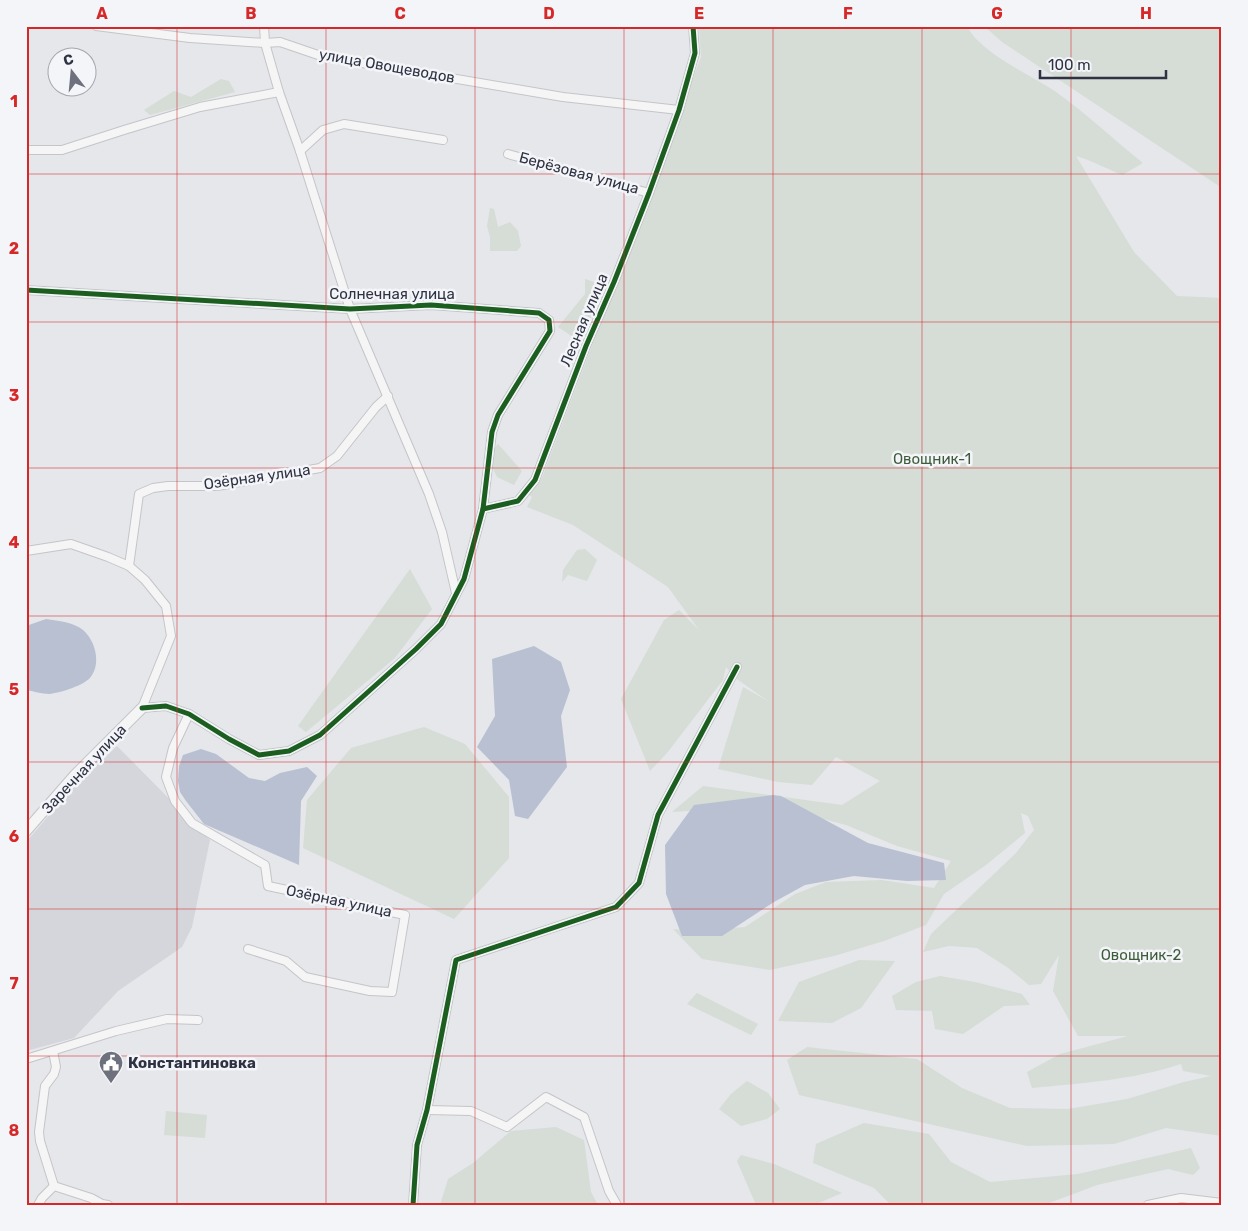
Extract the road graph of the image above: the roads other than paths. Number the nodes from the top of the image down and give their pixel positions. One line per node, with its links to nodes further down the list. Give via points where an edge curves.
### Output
1 (96, 26): 4 (street, улица Овощеводов, via 190,38)
2 (264, 26): 4 (street)
3 (693, 26): 6 (street, Лесная улица, via 695,53)
4 (265, 43): 5 (street); 6 (street, улица Овощеводов, via 280,42 321,56 563,97)
5 (279, 92): 8 (street, via 200,107 62,150); 9 (street)
6 (679, 110): 11 (street, Лесная улица)
7 (443, 140): 9 (street, via 344,124 323,130)
8 (26, 150)
9 (300, 151): 13 (street)
10 (508, 154): 11 (street, Берёзовая улица)
11 (649, 193): 15 (street, Лесная улица, via 535,480 518,501)
12 (26, 290): 13 (street, Солнечная улица)
13 (350, 309): 14 (street); 15 (street, Солнечная улица, via 440,305 539,313 549,320 550,331 498,414 492,432)
14 (388, 396): 17 (street, Озёрная улица, via 337,456 320,468 217,486 153,488 139,494); 18 (street, via 429,494 442,532)
15 (483, 510): 18 (street, via 464,579)
16 (26, 551): 17 (street, via 71,544)
17 (129, 566): 20 (street, via 166,606 170,636)
18 (456, 593): 21 (street, via 441,624 416,649 320,735 289,750 259,755)
19 (737, 667): 27 (street, via 658,815 639,883 616,907 456,960)
20 (142, 708): 21 (street, via 166,706); 22 (street, Заречная улица, via 75,775)
21 (188, 714): 23 (street, Озёрная улица, via 173,748 166,777 175,801 192,823 265,865 268,886 405,915 392,992 370,991 306,976 286,961)
22 (26, 831)
23 (248, 949)
24 (198, 1020): 25 (street, via 167,1019)
25 (53, 1051): 26 (street); 28 (street, via 56,1067 45,1086 39,1132)
26 (26, 1059)
27 (427, 1110): 33 (street, via 417,1145); 34 (street, via 471,1111 507,1128 546,1097 584,1117 609,1191)
28 (54, 1186): 30 (street); 31 (street, via 92,1198)
29 (1222, 1203): 35 (street, via 1181,1198)
30 (38, 1205)
31 (102, 1205): 32 (street)
32 (108, 1205)
33 (413, 1205)
34 (617, 1205)
35 (1148, 1205)

